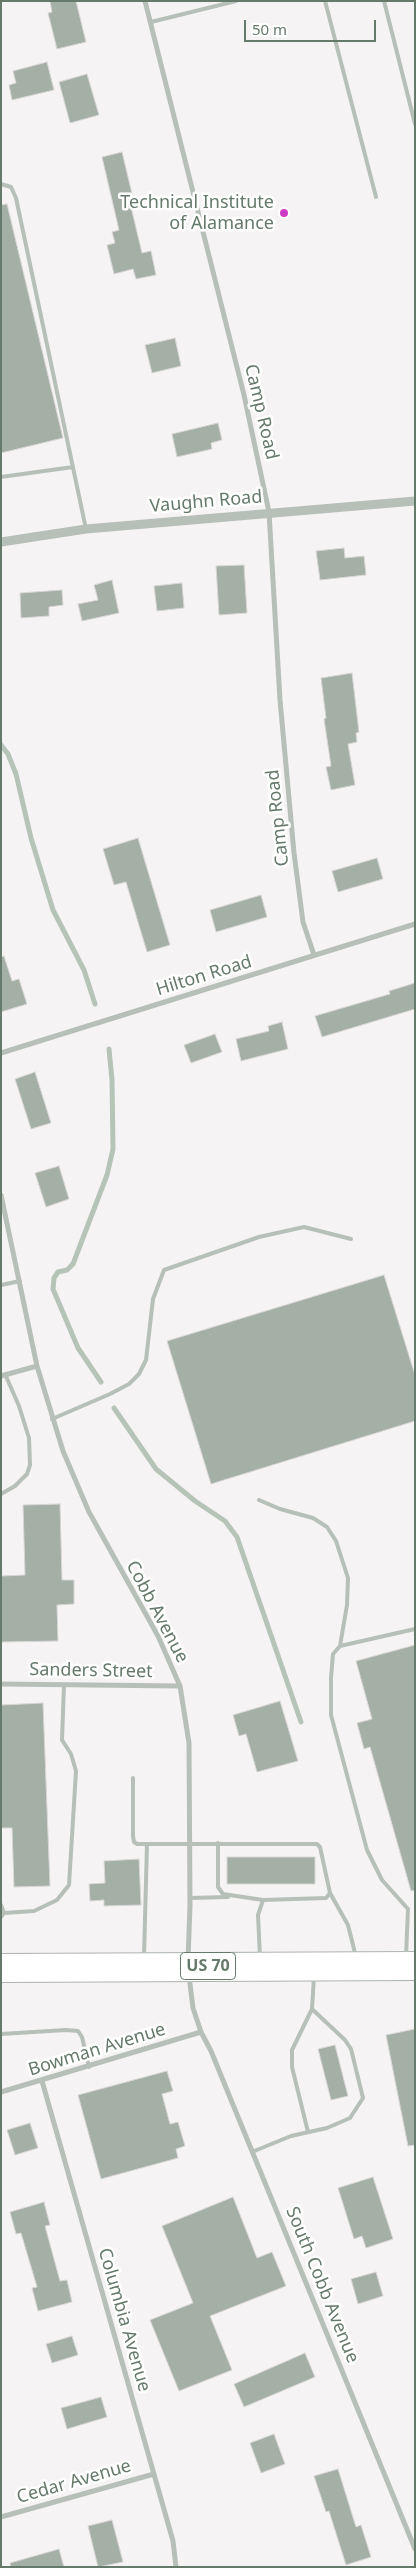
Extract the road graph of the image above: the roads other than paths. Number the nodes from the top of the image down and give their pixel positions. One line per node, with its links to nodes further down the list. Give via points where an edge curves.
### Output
1 (146, 1): 5 (street, Camp Road)
2 (236, 1): 5 (lane)
3 (325, 1): 8 (lane)
4 (384, 1): 6 (lane)
5 (150, 22): 12 (street, Camp Road, via 244,395)
6 (415, 124)
7 (1, 184): 9 (lane, via 11,187 16,198)
8 (376, 197)
9 (73, 467): 10 (lane); 13 (lane)
10 (1, 477)
11 (415, 501): 12 (street, Vaughn Road)
12 (269, 512): 13 (street, Vaughn Road); 16 (street, Camp Road, via 280,700 294,853 303,922)
13 (86, 529): 14 (street, Vaughn Road)
14 (1, 542)
15 (415, 924): 16 (street, Hilton Road)
16 (314, 955): 17 (street, Hilton Road)
17 (1, 1053)
18 (1, 1195): 20 (street, Cobb Avenue)
19 (351, 1238): 24 (lane, via 304,1227 259,1237 164,1270 153,1300 146,1360 139,1374 129,1384 110,1394)
20 (20, 1281): 21 (lane); 22 (street, Cobb Avenue)
21 (1, 1285)
22 (37, 1366): 23 (street); 24 (street, Cobb Avenue)
23 (3, 1375): 25 (lane, via 19,1406 29,1438 30,1465 27,1474 15,1486)
24 (52, 1419): 31 (street, Cobb Avenue, via 89,1512 158,1636)
25 (1, 1494)
26 (259, 1500): 28 (lane, via 314,1518 327,1527 336,1541 348,1578)
27 (415, 1629): 28 (lane)
28 (340, 1646): 41 (lane, via 333,1654 331,1715 341,1761 367,1850 382,1880)
29 (1, 1684): 30 (street, Sanders Street)
30 (64, 1685): 31 (street, Sanders Street); 43 (lane, via 62,1740 76,1771 69,1885 57,1900 34,1911)
31 (180, 1686): 35 (street, Cobb Avenue, via 189,1743)
32 (134, 1778): 34 (lane, via 134,1842)
33 (218, 1843): 35 (lane); 36 (lane, via 317,1844); 37 (lane, via 218,1887 223,1894)
34 (147, 1844): 35 (lane); 49 (lane)
35 (190, 1844): 38 (street, Cobb Avenue)
36 (330, 1893): 39 (lane, via 326,1898); 47 (lane, via 348,1926)
37 (232, 1897): 38 (lane); 39 (lane)
38 (190, 1898): 44 (street, Cobb Avenue)
39 (263, 1900): 45 (lane, via 258,1915)
40 (1, 1905): 43 (lane)
41 (408, 1909): 42 (lane); 48 (lane)
42 (415, 1909)
43 (2, 1915)
44 (188, 1966): 45 (main road, US 70); 49 (main road, US 70); 52 (street, Cobb Avenue, via 193,2008)
45 (260, 1966): 46 (main road, US 70)
46 (315, 1966): 47 (main road, US 70); 51 (lane)
47 (359, 1966): 48 (main road, US 70)
48 (410, 1966)
49 (144, 1967): 50 (main road, US 70)
50 (1, 1968)
51 (312, 2009): 57 (lane, via 292,2050 292,2067); 57 (lane, via 346,2040 362,2098 350,2118)
52 (201, 2032): 54 (street, Bowman Avenue); 58 (street, South Cobb Avenue, via 212,2051)
53 (1, 2035): 54 (lane, via 78,2031)
54 (89, 2067): 55 (street, Bowman Avenue)
55 (42, 2081): 56 (street, Bowman Avenue); 59 (street, Columbia Avenue)
56 (1, 2092)
57 (308, 2132): 58 (lane)
58 (252, 2152): 61 (street, South Cobb Avenue)
59 (154, 2474): 60 (street, Cedar Avenue); 62 (street, Columbia Avenue, via 173,2541)
60 (1, 2517)
61 (415, 2549)
62 (176, 2567)

